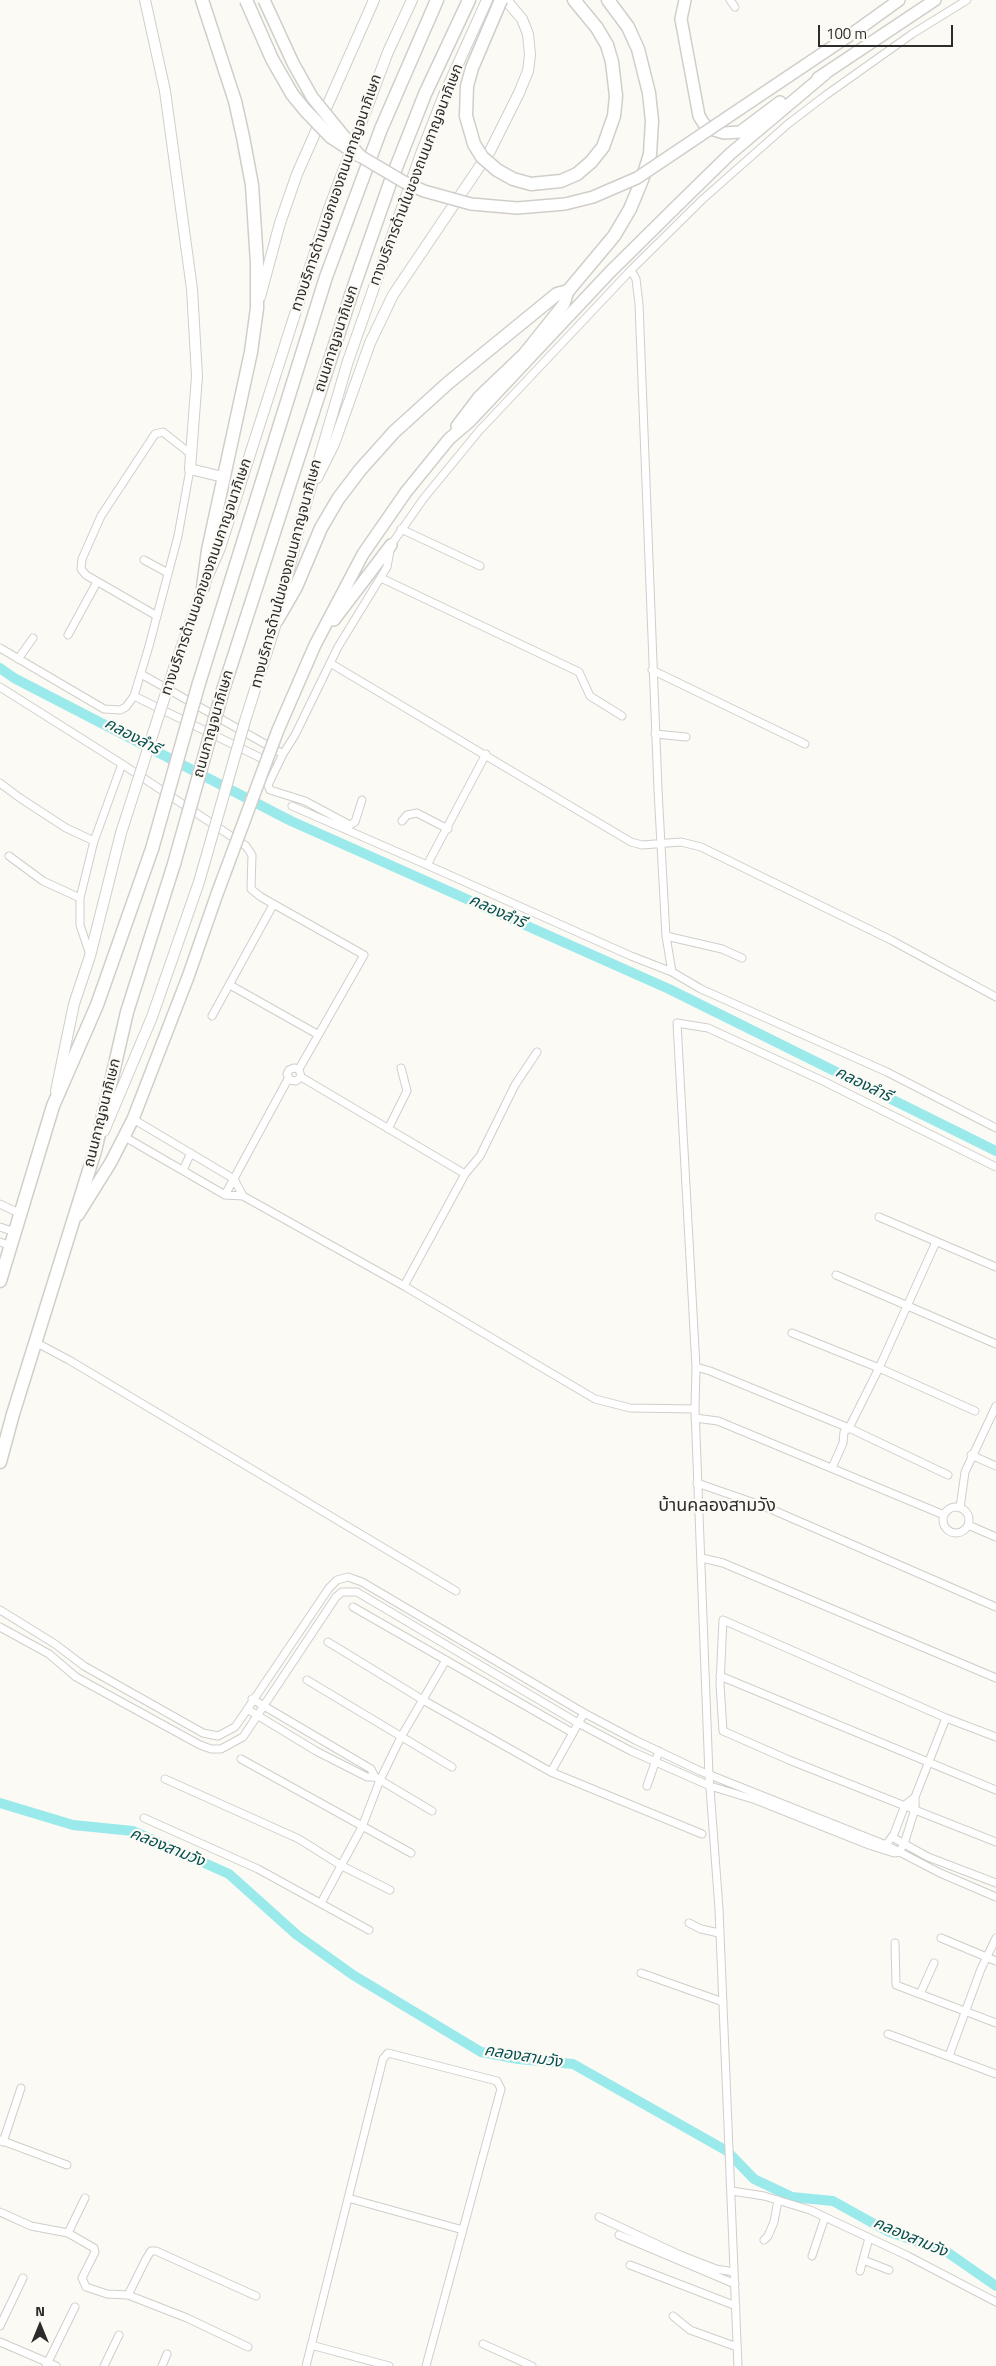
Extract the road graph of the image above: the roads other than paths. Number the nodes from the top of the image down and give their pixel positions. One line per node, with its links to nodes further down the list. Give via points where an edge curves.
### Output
1 (145, 0): 26 (main road, via 165,91 192,289 197,376)
2 (202, 0): 24 (highway, via 244,136 256,231)
3 (246, 0): 21 (highway, bridge, via 272,59 292,94 331,137)
4 (264, 0): 21 (main road, bridge, via 312,97)
5 (374, 0): 24 (main road, via 297,174)
6 (412, 0): 37 (main road, ทางบริการด้านนอกของถนนกาญจนาภิเษก, bridge, via 357,129 220,548)
7 (437, 0): 81 (highway, ถนนกาญจนาภิเษก, bridge, via 381,129 326,277 199,683 152,849 97,1005)
8 (469, 0): 86 (highway, ถนนกาญจนาภิเษก, bridge, via 425,94 354,286 223,690 174,864 127,1012)
9 (487, 0): 29 (main road, ทางบริการด้านในของถนนกาญจนาภิเษก, via 444,95 398,216 348,361)
10 (501, 0): 12 (highway, bridge, via 472,68 467,86 466,116 474,144 482,157 513,179 531,184 561,181 577,174 603,147 614,116 616,96 607,45)
11 (506, 0): 29 (main road, via 522,19 528,34 529,63 520,93 490,151 393,295 370,343 334,444)
12 (574, 0)
13 (608, 0): 23 (highway, via 628,27 644,68 652,121 650,154 630,210 614,236)
14 (685, 0): 20 (main road, via 681,19 699,116 711,129 731,133 747,129 788,96)
15 (730, 0): 19 (street)
16 (899, 0): 21 (main road, bridge, via 656,166 593,197 565,204 524,208 471,204 424,191)
17 (935, 0): 20 (main road)
18 (967, 0): 22 (street, via 884,54 788,124 703,199)
19 (735, 7)
20 (825, 74): 25 (main road, via 730,154 610,272 470,421)
21 (360, 156)
22 (631, 270): 30 (street, via 479,431); 46 (street, via 636,279 639,304)
23 (568, 292): 25 (main road, via 564,304 524,354 479,397); 39 (highway, via 557,294 448,384 394,432 360,470 321,528 296,587)
24 (257, 308): 28 (highway, via 246,378)
25 (449, 439): 42 (main road, via 406,492 363,554)
26 (192, 454): 27 (main road); 36 (street, via 163,432 152,437 101,516 87,544 81,569)
27 (190, 469): 28 (main road); 34 (street)
28 (223, 477): 37 (highway)
29 (310, 490): 39 (main road, ทางบริการด้านในของถนนกาญจนาภิเษก)
30 (401, 529): 31 (street); 33 (street)
31 (390, 546): 35 (street, via 387,568); 42 (main road)
32 (144, 560): 34 (street)
33 (480, 566)
34 (168, 573): 38 (street)
35 (381, 578): 45 (street); 50 (street, via 579,672 590,696)
36 (97, 582): 38 (street); 40 (street)
37 (203, 587): 70 (main road, ทางบริการด้านนอกของถนนกาญจนาภิเษก, bridge, via 121,832)
38 (157, 616): 47 (street)
39 (277, 620): 86 (main road, ทางบริการด้านในของถนนกาญจนาภิเษก, bridge, via 199,882 152,1017)
40 (68, 634)
41 (33, 638): 44 (street)
42 (314, 645): 82 (main road, bridge, via 278,730)
43 (0, 648): 44 (street)
44 (18, 659): 49 (street, via 104,709 120,710)
45 (330, 663): 54 (street, via 295,735); 55 (street)
46 (652, 670): 51 (street); 53 (street)
47 (141, 674): 49 (street); 54 (street)
48 (0, 687): 56 (street)
49 (134, 696): 57 (street)
50 (622, 716)
51 (659, 734): 52 (street); 64 (street)
52 (686, 737)
53 (805, 744)
54 (282, 754): 57 (street)
55 (486, 754): 62 (street); 64 (street, via 631,842 642,845)
56 (118, 763): 63 (street); 68 (street, via 246,846 252,855 251,889)
57 (276, 766): 59 (street, via 268,788 305,801 350,825 355,822)
58 (0, 783): 63 (street, via 66,828)
59 (362, 800)
60 (292, 806): 66 (street)
61 (402, 821): 62 (street, via 407,815 417,813)
62 (448, 829): 66 (street)
63 (94, 841): 67 (street)
64 (664, 843): 69 (street); 74 (street, via 681,842 701,847 891,940)
65 (9, 856): 67 (street, via 43,881)
66 (427, 865): 72 (street)
67 (80, 898): 70 (street, via 80,925)
68 (273, 904): 73 (street); 76 (street, via 364,955)
69 (666, 936): 71 (street, via 722,949); 72 (street)
70 (90, 956): 81 (main road, ทางบริการด้านนอกของถนนกาญจนาภิเษก, via 74,1004)
71 (742, 958)
72 (672, 972): 84 (street, via 701,989 887,1072)
73 (230, 985): 75 (street); 76 (street)
74 (996, 997)
75 (212, 1016)
76 (317, 1034): 79 (street)
77 (537, 1052): 90 (street, via 515,1085 480,1156)
78 (400, 1068): 83 (street, via 407,1086 406,1096)
79 (300, 1073): 80 (street, via 296,1081); 80 (street, via 294,1068 289,1070); 83 (street)
80 (288, 1079): 91 (street)
81 (53, 1106): 95 (highway, ถนนกาญจนาภิเษก)
82 (133, 1119): 85 (main road); 87 (street)
83 (388, 1128): 90 (street)
84 (996, 1128)
85 (125, 1137): 89 (street); 97 (main road)
86 (95, 1151): 97 (highway, ถนนกาญจนาภิเษก)
87 (191, 1153): 89 (street); 91 (street)
88 (996, 1166): 110 (street, via 708,1028 677,1023)
89 (183, 1170): 92 (street)
90 (465, 1174): 105 (street)
91 (234, 1179): 92 (street); 93 (street)
92 (225, 1195): 93 (street)
93 (243, 1196): 105 (street)
94 (0, 1204): 95 (street)
95 (21, 1214): 99 (highway, ถนนกาญจนาภิเษก)
96 (880, 1217): 100 (street)
97 (74, 1221): 108 (highway, ถนนกาญจนาภิเษก)
98 (0, 1227): 99 (street)
99 (15, 1232): 101 (highway, ถนนกาญจนาภิเษก)
100 (936, 1242): 102 (street); 106 (street)
101 (5, 1244): 104 (highway, ถนนกาญจนาภิเษก)
102 (996, 1267)
103 (836, 1275): 106 (street)
104 (0, 1281)
105 (404, 1286): 113 (street, via 595,1399 630,1408)
106 (906, 1306): 109 (street); 111 (street)
107 (792, 1333): 111 (street)
108 (35, 1342): 118 (highway, ถนนกาญจนาภิเษก); 128 (street)
109 (996, 1344)
110 (696, 1368): 113 (street); 116 (street)
111 (879, 1368): 114 (street); 116 (street)
112 (996, 1406): 117 (street)
113 (695, 1409): 115 (street)
114 (975, 1411)
115 (695, 1418): 120 (street, via 718,1421); 122 (street)
116 (849, 1428): 120 (street, via 844,1432 843,1443); 121 (street)
117 (971, 1455): 119 (street); 123 (street)
118 (0, 1462)
119 (996, 1466)
120 (832, 1468): 124 (street)
121 (948, 1475)
122 (697, 1483): 127 (street); 130 (street, via 766,1507)
123 (960, 1508): 124 (street, via 950,1509); 125 (street, via 968,1514)
124 (944, 1515): 125 (street, via 945,1526 954,1533 965,1530)
125 (968, 1525): 126 (street)
126 (996, 1537)
127 (702, 1558): 141 (street, via 723,1563); 161 (street)
128 (456, 1591)
129 (353, 1606): 138 (street)
130 (996, 1607)
131 (0, 1610): 132 (street)
132 (25, 1626): 134 (street); 139 (street)
133 (0, 1627): 134 (street)
134 (19, 1637): 143 (street, via 50,1654)
135 (457, 1638): 137 (street); 144 (street, via 362,1582 348,1577 337,1580); 148 (street)
136 (328, 1642): 145 (street)
137 (451, 1648): 146 (street, via 356,1592 342,1592); 151 (street)
138 (446, 1660): 145 (street); 152 (street)
139 (97, 1674): 143 (street); 147 (street, via 211,1736 234,1727)
140 (720, 1676): 150 (street, via 723,1620); 158 (street); 168 (street, via 723,1731)
141 (996, 1678)
142 (307, 1680): 153 (street)
143 (91, 1686): 149 (street, via 211,1749 221,1749 243,1737)
144 (252, 1699): 146 (street); 147 (street)
145 (423, 1700): 153 (street); 160 (street)
146 (264, 1706): 149 (street); 163 (street, via 372,1770)
147 (247, 1710): 149 (street)
148 (584, 1713): 151 (street); 155 (street)
149 (257, 1716): 163 (street, via 316,1751)
150 (946, 1718): 154 (street); 158 (street)
151 (578, 1723): 152 (street); 157 (street)
152 (573, 1733): 160 (street)
153 (401, 1737): 159 (street); 163 (street)
154 (996, 1737)
155 (659, 1752): 157 (street); 161 (street)
156 (241, 1758): 172 (street)
157 (655, 1762): 164 (street); 165 (street)
158 (928, 1762): 166 (street); 167 (street)
159 (452, 1767)
160 (551, 1772): 173 (street)
161 (709, 1775): 165 (street); 177 (street)
162 (165, 1779): 181 (street, via 298,1839)
163 (378, 1779): 170 (street); 172 (street)
164 (647, 1786)
165 (710, 1786): 178 (street, via 756,1800 887,1852); 189 (street)
166 (996, 1790)
167 (915, 1797): 168 (street); 169 (street)
168 (905, 1806): 169 (street); 174 (street)
169 (915, 1809): 175 (street); 176 (street)
170 (432, 1811)
171 (144, 1818): 186 (street, via 258,1869)
172 (362, 1827): 179 (street); 181 (street)
173 (702, 1834)
174 (892, 1837): 176 (street); 177 (street)
175 (996, 1842)
176 (904, 1844): 178 (street); 180 (street)
177 (886, 1845): 178 (street)
178 (899, 1852): 182 (street)
179 (411, 1853)
180 (928, 1857): 182 (street); 183 (street)
181 (342, 1866): 184 (street); 186 (street)
182 (926, 1866): 185 (street)
183 (996, 1883)
184 (390, 1890)
185 (996, 1897)
186 (321, 1903): 188 (street)
187 (689, 1923): 189 (street)
188 (369, 1930)
189 (719, 1933): 198 (street)
190 (941, 1938): 193 (street)
191 (996, 1938): 193 (street)
192 (895, 1943): 197 (street, via 896,1985)
193 (987, 1957): 194 (street); 199 (street)
194 (996, 1961)
195 (934, 1963): 197 (street)
196 (641, 1973): 198 (street)
197 (920, 1994): 199 (street)
198 (723, 2002): 207 (street)
199 (966, 2011): 200 (street); 202 (street)
200 (996, 2023)
201 (888, 2034): 202 (street)
202 (949, 2056): 203 (street)
203 (996, 2074)
204 (21, 2088): 205 (street)
205 (2, 2141): 206 (street)
206 (67, 2165)
207 (732, 2191): 210 (street); 224 (street)
208 (85, 2198): 215 (street)
209 (348, 2198): 214 (street); 214 (street, via 383,2058 388,2053 497,2081 502,2089); 237 (street)
210 (778, 2200): 213 (street); 218 (street, via 774,2222)
211 (0, 2212): 215 (street, via 31,2226)
212 (600, 2217): 224 (street, via 680,2255)
213 (825, 2217): 217 (street); 219 (street)
214 (463, 2230): 247 (street)
215 (68, 2233): 227 (street, via 94,2249 82,2278 84,2285 107,2294)
216 (619, 2235): 226 (street)
217 (869, 2238): 220 (street); 229 (street)
218 (764, 2240)
219 (812, 2256)
220 (863, 2260): 222 (street); 223 (street)
221 (630, 2265): 230 (street)
222 (889, 2270)
223 (860, 2271)
224 (734, 2272): 226 (street)
225 (23, 2278): 233 (street)
226 (735, 2284): 230 (street)
227 (128, 2295): 228 (street, via 151,2251 156,2251); 238 (street)
228 (256, 2296)
229 (996, 2302)
230 (736, 2306): 239 (street)
231 (74, 2307): 241 (street)
232 (673, 2316): 239 (street, via 690,2330)
233 (0, 2326)
234 (120, 2335): 243 (street)
235 (0, 2342): 241 (street)
236 (483, 2344): 248 (street)
237 (311, 2345): 245 (street); 246 (street)
238 (248, 2347)
239 (738, 2347): 249 (street)
240 (167, 2354): 244 (street)
241 (47, 2364): 242 (street)
242 (56, 2366)
243 (104, 2366)
244 (162, 2366)
245 (306, 2366)
246 (389, 2366)
247 (426, 2366)
248 (532, 2366)
249 (738, 2366)

